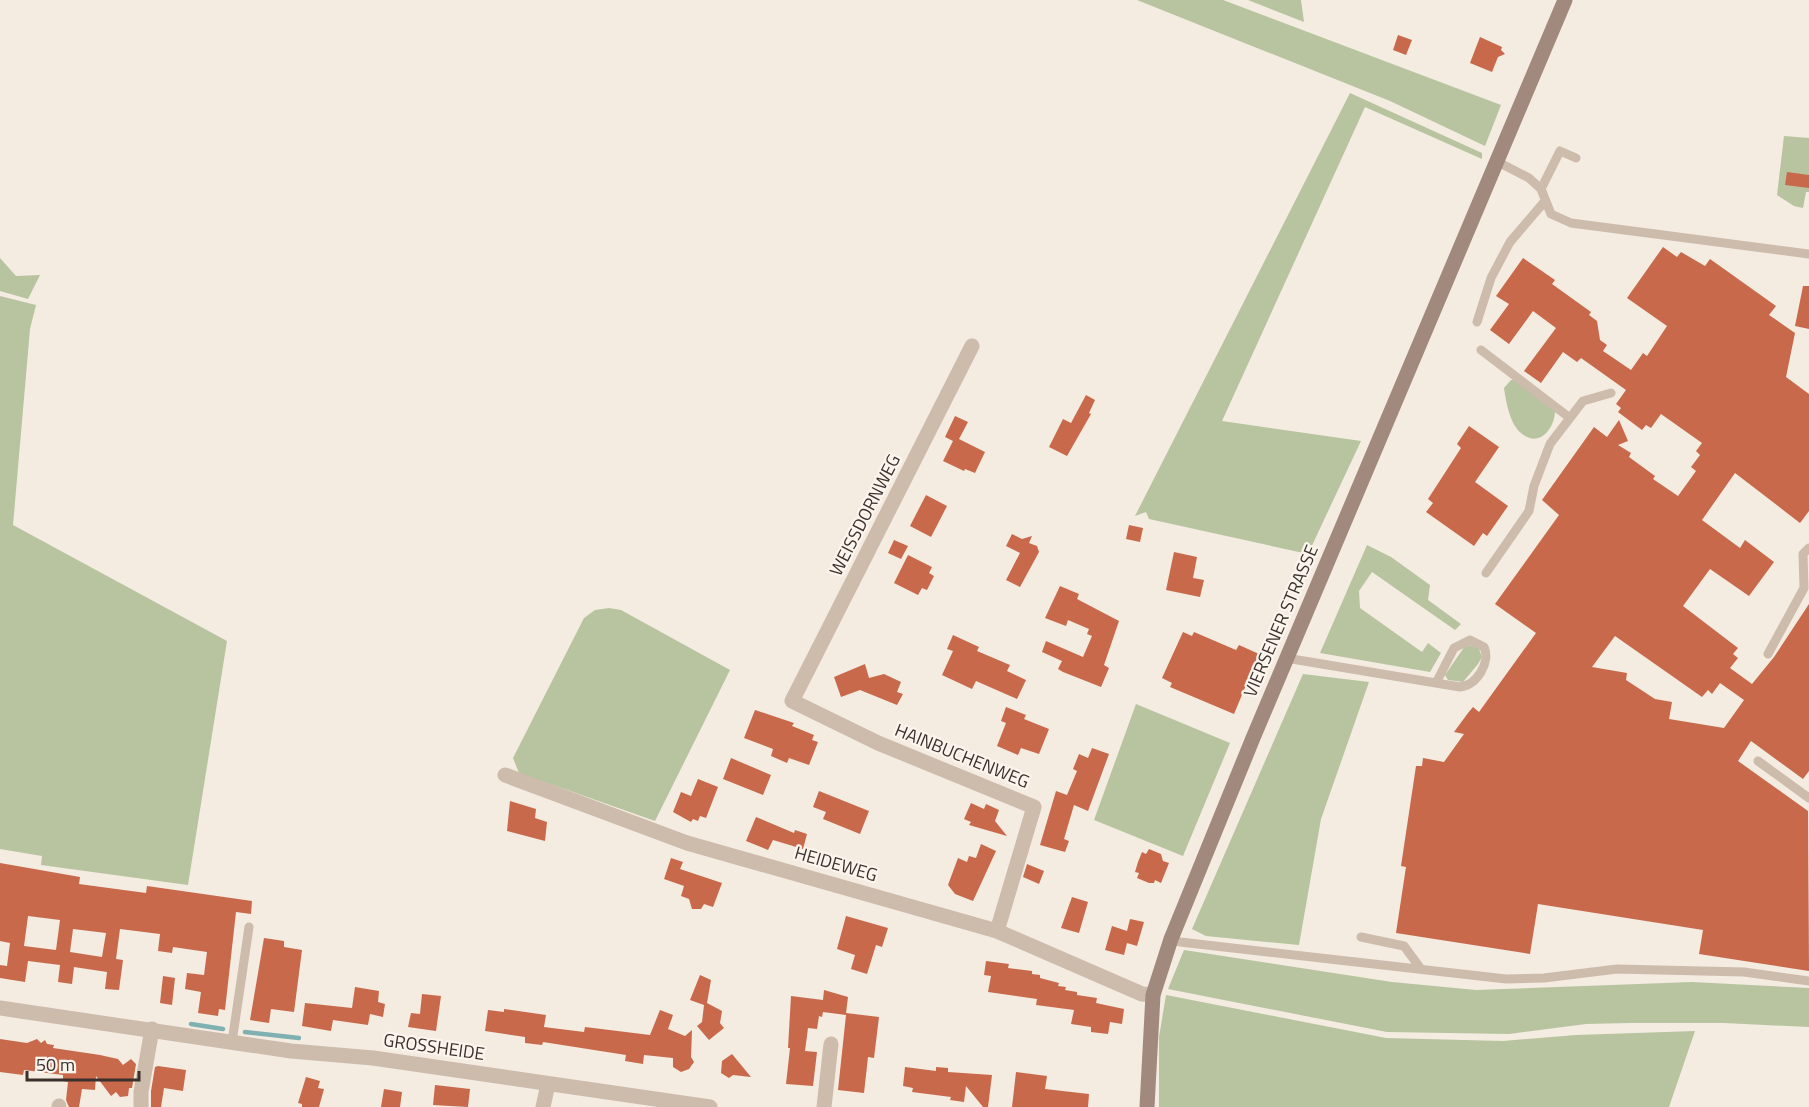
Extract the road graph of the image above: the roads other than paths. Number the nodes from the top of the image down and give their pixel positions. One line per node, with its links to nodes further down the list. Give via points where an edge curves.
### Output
1 (1565, 0): 3 (main road, VIERSENER STRASSE)
2 (1576, 158): 4 (lane, via 1560,151)
3 (1498, 162): 4 (lane); 15 (main road, VIERSENER STRASSE)
4 (1541, 189): 5 (lane)
5 (1545, 201): 6 (lane, via 1551,214 1571,223); 7 (lane, via 1510,242 1491,278)
6 (1809, 254)
7 (1477, 322)
8 (972, 346): 17 (street, WEISSDORNWEG)
9 (1481, 350): 11 (lane)
10 (1611, 393): 11 (lane, via 1583,401)
11 (1570, 418): 13 (lane, via 1550,444 1529,511)
12 (1809, 548): 14 (lane, via 1803,554 1804,588)
13 (1486, 573)
14 (1768, 654)
15 (1286, 658): 16 (lane); 24 (main road, VIERSENER STRASSE)
16 (1436, 683): 16 (lane, via 1460,687 1471,683 1487,659 1484,647 1470,640 1454,648)
17 (792, 701): 22 (street, HAINBUCHENWEG, via 878,743 1034,807)
18 (1758, 761): 20 (lane)
19 (506, 775): 22 (street, HEIDEWEG, via 687,843)
20 (1809, 798)
21 (249, 927): 30 (lane)
22 (997, 931): 27 (street, HEIDEWEG, via 1142,994)
23 (1361, 937): 25 (lane, via 1404,946)
24 (1171, 939): 25 (lane); 27 (main road, VIERSENER STRASSE)
25 (1421, 969): 26 (lane, via 1506,979 1617,969 1744,972)
26 (1809, 981)
27 (1153, 995): 37 (main road, VIERSENER STRASSE)
28 (0, 1008): 29 (street, GROSSHEIDE)
29 (152, 1029): 30 (street, GROSSHEIDE); 33 (street)
30 (232, 1042): 32 (street, GROSSHEIDE)
31 (831, 1044): 36 (street)
32 (548, 1084): 34 (street); 35 (street, GROSSHEIDE)
33 (141, 1107)
34 (543, 1107)
35 (710, 1107)
36 (824, 1107)
37 (1147, 1107)

